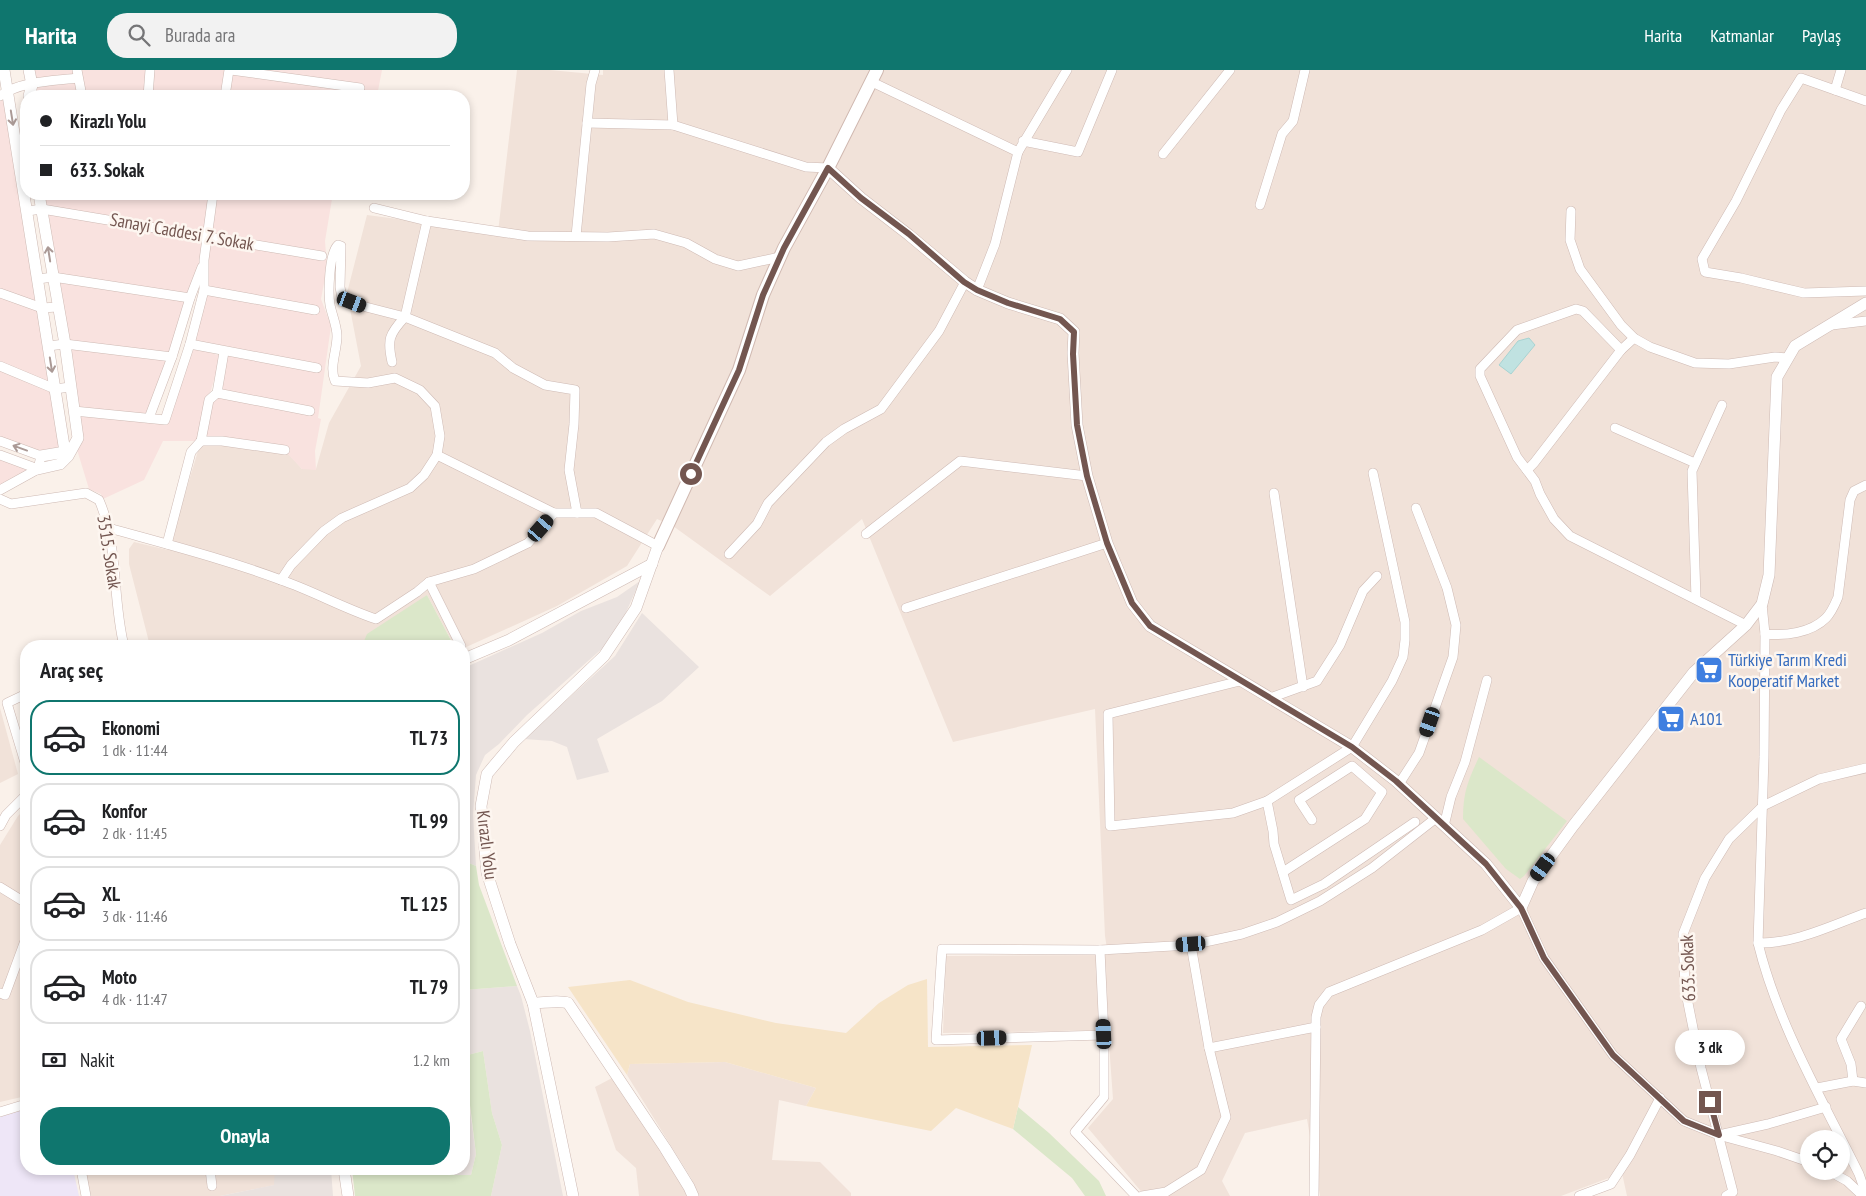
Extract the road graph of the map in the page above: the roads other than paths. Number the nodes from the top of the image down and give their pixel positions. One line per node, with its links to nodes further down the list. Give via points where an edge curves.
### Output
1 (2, 70): 21 (street)
2 (29, 70): 15 (street)
3 (150, 70): 17 (street)
4 (230, 70): 14 (street); 18 (street)
5 (595, 70): 23 (street)
6 (669, 70): 24 (street)
7 (1067, 70): 25 (street)
8 (1112, 70): 25 (street, via 1078,152)
9 (1230, 70): 27 (street)
10 (1305, 70): 33 (street, via 1293,121 1282,134)
11 (1841, 70): 19 (street)
12 (77, 74): 15 (street); 16 (street)
13 (874, 76): 26 (street); 28 (main road)
14 (360, 88)
15 (30, 90)
16 (81, 90)
17 (148, 90)
18 (227, 90)
19 (1836, 90): 22 (street); 49 (street, via 1801,78 1780,110 1736,201 1702,259 1705,272 1804,293)
20 (20, 91): 21 (street)
21 (4, 93): 29 (street, one-way to 29)
22 (1866, 101)
23 (586, 123): 24 (street); 40 (street)
24 (673, 125): 28 (street, via 806,167)
25 (1024, 141): 26 (street)
26 (1018, 152): 48 (street, via 995,244)
27 (1164, 154)
28 (828, 168): 42 (main road); 46 (street)
29 (20, 175)
30 (25, 200): 36 (street, one-way to 36)
31 (40, 200): 34 (street)
32 (212, 200): 39 (street)
33 (1260, 205)
34 (42, 208): 36 (street); 39 (street, Sanayi Caddesi 7. Sokak); 44 (street, one-way to 34)
35 (374, 208): 38 (street)
36 (27, 211): 45 (street)
37 (1571, 211): 59 (street, via 1570,240 1580,270)
38 (428, 221): 40 (street, via 528,236); 56 (street)
39 (208, 236): 41 (street, Sanayi Caddesi 7. Sokak); 43 (street)
40 (576, 236): 42 (street, via 654,234 686,243 715,259 738,266)
41 (322, 256)
42 (780, 257): 100 (main road, via 763,295 739,370)
43 (204, 260): 47 (street); 51 (street)
44 (53, 277): 45 (street); 51 (street); 53 (street)
45 (38, 279): 54 (street)
46 (964, 282): 48 (street); 101 (street, via 939,331 880,409 826,442 768,503 757,524)
47 (204, 290): 55 (street); 61 (street)
48 (977, 290): 88 (street, via 1060,319 1074,332 1077,425)
49 (1866, 291)
50 (0, 293): 54 (street)
51 (190, 298): 65 (street)
52 (1866, 303): 58 (street)
53 (57, 306): 54 (street); 60 (street)
54 (42, 308): 62 (street)
55 (315, 310)
56 (405, 317): 67 (street, via 394,329 389,346); 82 (street, via 342,298 341,246 338,245 333,257 330,288 337,335 332,374 335,382 368,383 395,378 420,390 435,406 440,436); 95 (street, via 494,353 544,385 575,390 569,470)
57 (1866, 321): 58 (street)
58 (1829, 326): 66 (street, via 1795,346)
59 (1634, 338): 63 (street); 66 (street, via 1695,363 1728,364 1775,356)
60 (65, 344): 62 (street); 65 (street); 70 (street)
61 (190, 344): 64 (street); 76 (street, via 165,420)
62 (48, 346): 71 (street, one-way to 71)
63 (1621, 350): 86 (street); 86 (street, via 1583,311 1576,309 1517,330 1480,369 1480,379 1517,457)
64 (224, 352): 69 (street); 72 (street)
65 (172, 357): 76 (street)
66 (1788, 358): 107 (street, via 1777,377 1769,575)
67 (392, 362)
68 (0, 366): 71 (street)
69 (318, 368)
70 (70, 387): 71 (street); 74 (street)
71 (55, 389): 83 (street, via 65,452)
72 (217, 393): 75 (street); 79 (street, via 209,400)
73 (1722, 405): 84 (street)
74 (74, 411): 76 (street); 85 (street, via 78,438 68,456 60,464)
75 (310, 411)
76 (149, 418)
77 (1615, 428): 84 (street)
78 (0, 441): 83 (street, one-way to 78)
79 (201, 441): 80 (street); 99 (street, via 191,452)
80 (284, 450)
81 (0, 455): 85 (street)
82 (437, 455): 94 (street); 104 (street, via 424,475 410,488 342,518 324,531)
83 (41, 456): 85 (street)
84 (1695, 463): 106 (street, via 1692,471)
85 (38, 469): 90 (street)
86 (1527, 470): 106 (street, via 1554,519 1570,536)
87 (1373, 473): 120 (street, via 1405,622 1405,640 1403,657 1392,682)
88 (1087, 476): 97 (street, via 960,461); 98 (street)
89 (1866, 485): 110 (street, via 1854,491 1850,500 1838,597 1832,610 1826,618 1803,630 1783,636)
90 (0, 490)
91 (1274, 493): 116 (street)
92 (0, 499): 96 (street, 3515. Sokak, via 11,504 86,493 99,500)
93 (1416, 508): 122 (street, via 1447,588 1456,625 1453,657 1419,752)
94 (554, 513): 95 (street); 105 (street, via 528,543 474,569)
95 (577, 513): 100 (street, via 596,513)
96 (109, 528): 99 (street); 111 (street, 3515. Sokak)
97 (866, 534)
98 (1107, 543): 108 (street); 115 (street, via 1132,603 1150,626)
99 (167, 544): 104 (street)
100 (658, 546): 102 (street, Kırazlı Yolu)
101 (729, 554)
102 (652, 564): 113 (street, via 509,640); 140 (street, Kırazlı Yolu, via 636,608 604,656 514,742 487,774 481,806 487,873)
103 (1377, 576): 116 (street, via 1363,591 1340,645 1317,680)
104 (281, 580): 105 (street, via 376,619)
105 (429, 582): 112 (street)
106 (1696, 599): 109 (street)
107 (1762, 604): 109 (street); 110 (street)
108 (906, 608)
109 (1746, 626): 133 (street, via 1694,672 1573,826 1533,881)
110 (1765, 634): 125 (street)
111 (123, 640)
112 (458, 640)
113 (470, 651)
114 (1487, 680): 128 (street, via 1466,762)
115 (1240, 681): 118 (street); 124 (street, via 1108,714 1110,826 1233,813)
116 (1303, 686): 118 (street)
117 (20, 697): 119 (street, via 7,702)
118 (1270, 698): 120 (street)
119 (20, 746)
120 (1352, 747): 122 (street); 124 (street)
121 (1866, 768): 125 (street, 633. Sokak, via 1819,779)
122 (1399, 784): 128 (street)
123 (20, 801): 129 (street)
124 (1266, 801): 130 (street)
125 (1764, 806): 135 (street); 152 (street, 633. Sokak, via 1729,839 1705,878 1682,934 1684,988)
126 (1312, 820): 130 (street, via 1299,800 1352,766 1382,792 1365,819)
127 (1415, 822): 130 (street, via 1324,884 1291,900)
128 (1440, 822): 133 (street, via 1486,864); 136 (street, via 1320,902 1242,934)
129 (0, 826)
130 (1283, 872)
131 (0, 887): 132 (street)
132 (20, 898)
133 (1521, 908): 142 (street, via 1482,930 1329,992 1319,1005); 148 (street, via 1544,958 1613,1055)
134 (1866, 913): 135 (street, via 1794,939)
135 (1758, 943): 147 (street, via 1781,1016)
136 (1191, 944): 137 (street); 144 (street)
137 (1100, 950): 143 (street); 143 (street, via 942,949 936,1040)
138 (20, 952): 139 (street)
139 (2, 994)
140 (533, 1002): 162 (street, Kırazlı Yolu); 163 (street, via 561,1000 568,1003 660,1139)
141 (1861, 1006): 145 (street, via 1841,1039 1851,1064)
142 (1316, 1027): 144 (street); 166 (street)
143 (1104, 1034): 164 (street, via 1104,1097 1075,1132)
144 (1209, 1048): 165 (street, via 1226,1117 1201,1170 1166,1192)
145 (1853, 1081): 146 (street); 147 (street)
146 (1866, 1083)
147 (1816, 1088): 150 (street)
148 (1660, 1098): 152 (street, via 1684,1121); 167 (street, via 1611,1184)
149 (20, 1106): 151 (street)
150 (1826, 1107): 152 (street); 159 (street, via 1859,1174)
151 (0, 1112)
152 (1719, 1135): 153 (street); 168 (street, 633. Sokak, via 1733,1192)
153 (1800, 1159)
154 (82, 1175): 160 (street)
155 (211, 1175): 158 (street)
156 (345, 1175): 161 (street)
157 (1845, 1180): 159 (street)
158 (212, 1186)
159 (1864, 1195)
160 (86, 1196)
161 (348, 1196)
162 (573, 1196)
163 (693, 1196)
164 (1136, 1196)
165 (1142, 1196)
166 (1314, 1196)
167 (1579, 1196)
168 (1726, 1196)

